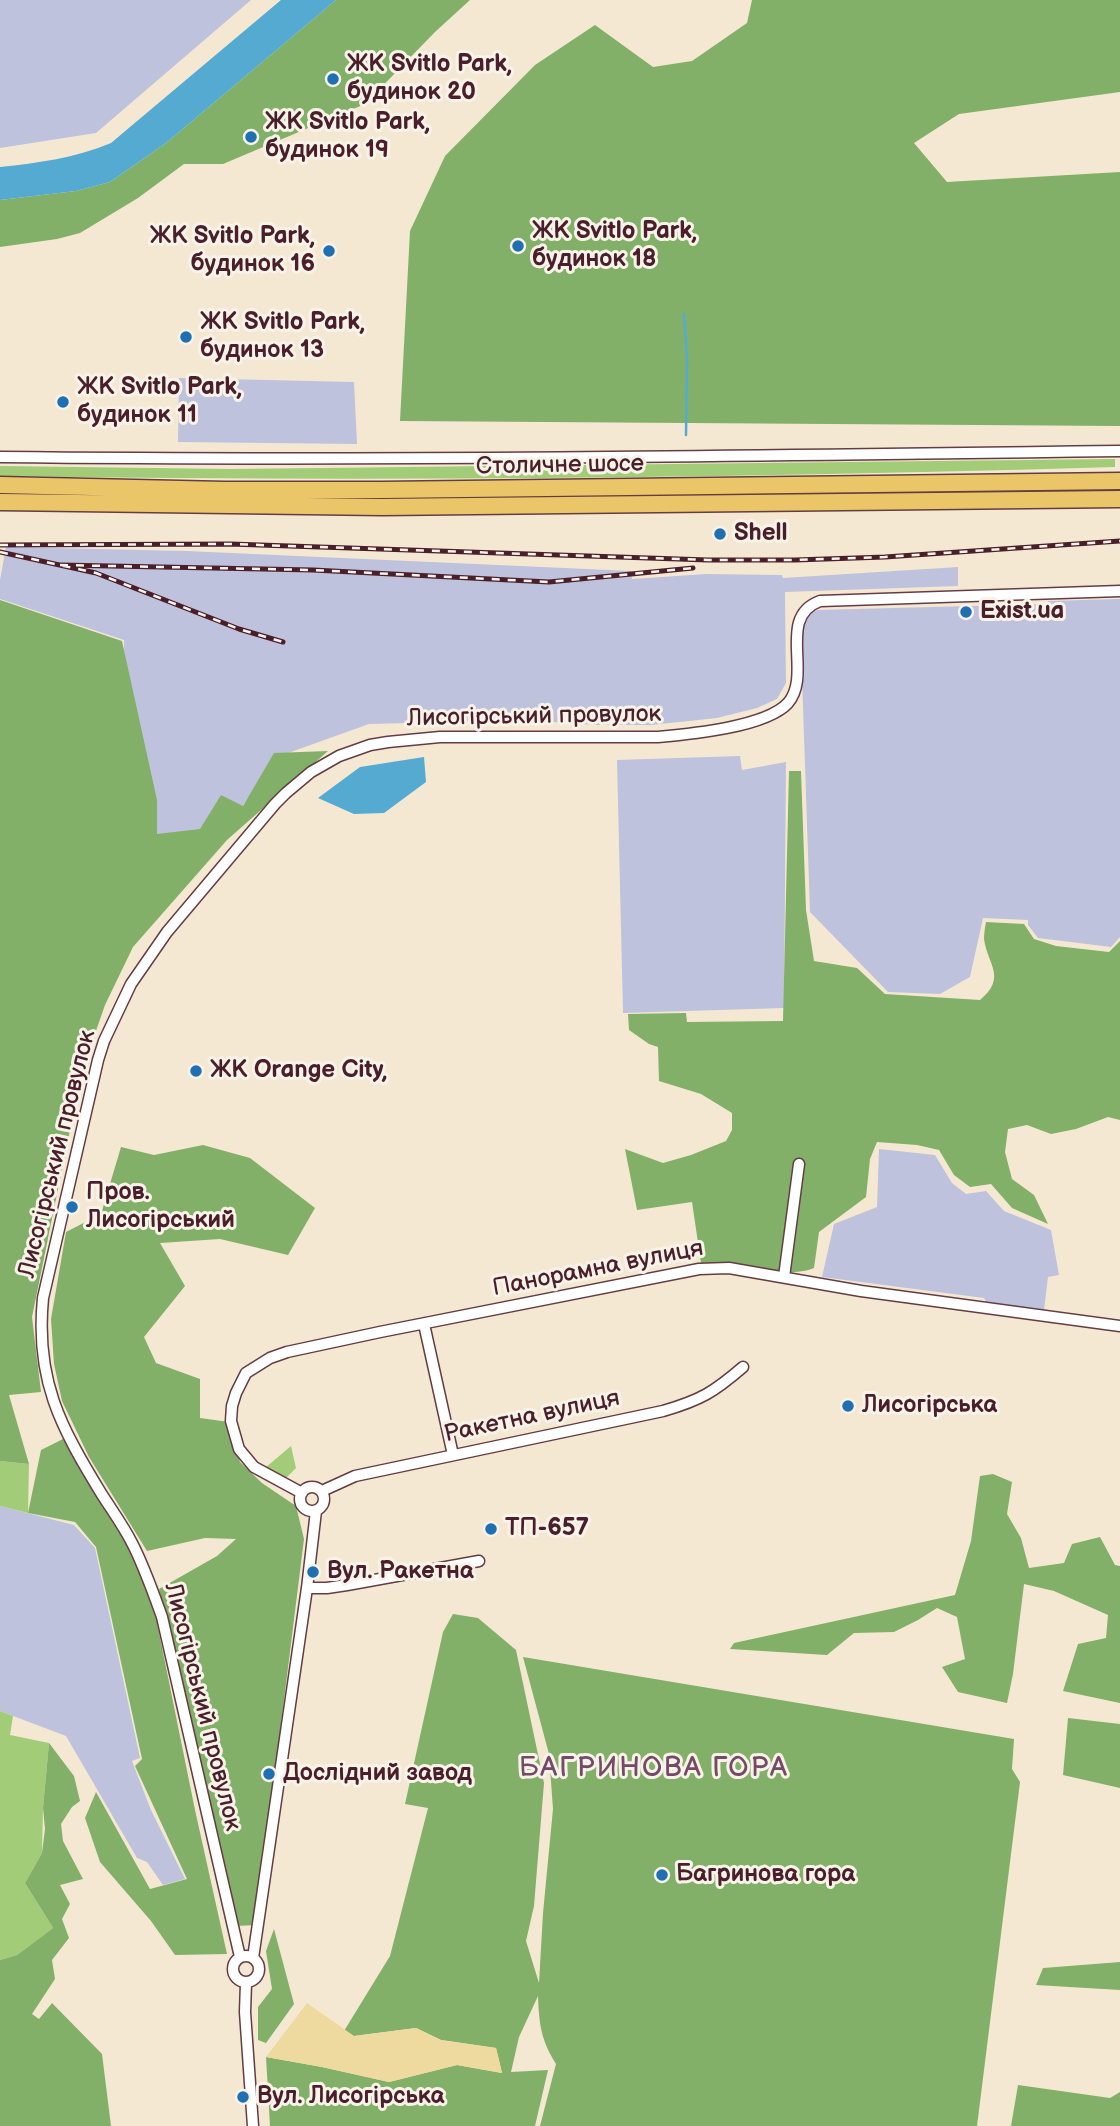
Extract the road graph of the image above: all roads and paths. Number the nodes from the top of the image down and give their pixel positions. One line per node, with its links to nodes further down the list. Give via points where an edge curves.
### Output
1 (1120, 451): 2 (street, Столичне шосе, via 285,459)
2 (0, 457)
3 (1120, 481): 4 (highway, Столичне шосе, via 395,490)
4 (0, 485)
5 (1120, 499): 6 (highway, Столичне шосе, via 408,507)
6 (0, 502)
7 (1120, 591): 19 (street, Лисогірський провулок, via 816,602 805,609 797,625 795,690 782,708 762,719 658,737 440,737 354,749 325,763 275,804 167,932 131,984 104,1041 88,1099 43,1298 43,1359 63,1427 131,1541 162,1617)
8 (799, 1164): 9 (street)
9 (784, 1277): 10 (street, Панорамна вулиця, via 729,1268 699,1269); 11 (street, Панорамна вулиця, via 861,1292)
10 (424, 1324): 13 (street); 15 (street, Панорамна вулиця, via 287,1352 246,1373 232,1406 239,1449 254,1467)
11 (1120, 1326)
12 (743, 1367): 13 (street, Ракетна вулиця, via 690,1404)
13 (453, 1455): 14 (street, Ракетна вулиця, via 355,1476)
14 (322, 1491): 15 (street, via 311,1487); 16 (street, via 324,1505)
15 (302, 1493): 16 (street, via 300,1503)
16 (316, 1511): 18 (street)
17 (479, 1560): 18 (street)
18 (307, 1588): 20 (street)
19 (233, 1928): 20 (street, via 246,1936); 21 (street, Лисогірський провулок)
20 (256, 1929): 22 (street)
21 (240, 1957): 22 (street); 23 (street, via 233,1973)
22 (253, 1958): 23 (street, via 258,1975)
23 (246, 1983): 24 (street)
24 (253, 2126)

